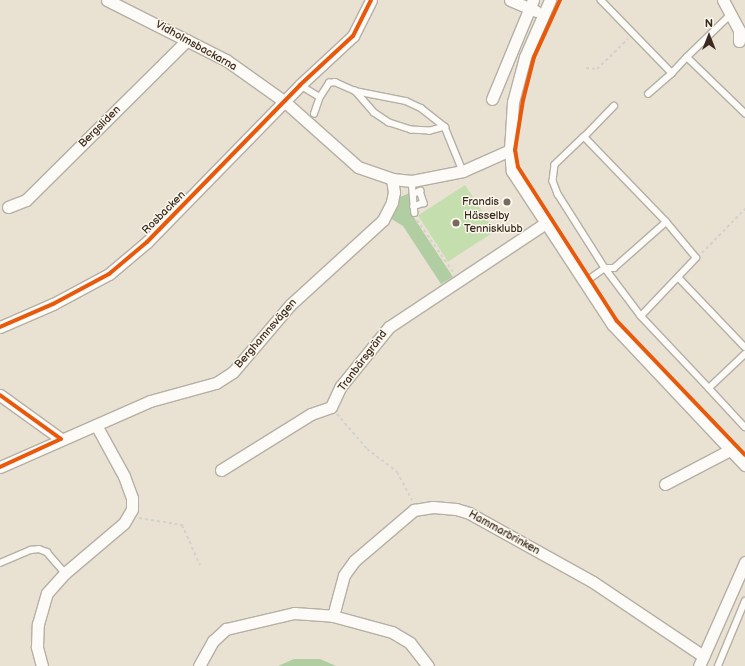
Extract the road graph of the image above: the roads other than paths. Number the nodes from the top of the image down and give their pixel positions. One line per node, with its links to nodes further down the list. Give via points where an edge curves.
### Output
1 (107, 0): 10 (street, Vidholmsbackarna)
2 (371, 0): 14 (street, Rosbacken, via 353,36)
3 (510, 0): 7 (street)
4 (550, 0): 9 (street)
5 (601, 0): 13 (lane)
6 (723, 0): 8 (street)
7 (531, 4): 9 (street); 18 (street)
8 (731, 14): 11 (street, via 739,30); 12 (lane)
9 (544, 15): 25 (street, via 526,57 513,102)
10 (187, 40): 19 (street, Vidholmsbackarna, via 226,60); 30 (street, Bergsliden, via 26,200)
11 (739, 41)
12 (687, 57): 13 (lane); 21 (lane)
13 (672, 73): 16 (lane)
14 (300, 85): 17 (lane); 19 (street, Rosbacken)
15 (355, 91): 17 (lane, via 335,82 329,83); 23 (lane, via 406,101 421,108); 23 (lane, via 374,113 389,123 412,130 430,131)
16 (648, 94)
17 (320, 97): 22 (lane)
18 (492, 99)
19 (285, 102): 27 (street, Vidholmsbackarna, via 358,168); 37 (street, Rosbacken, via 147,242 109,274 53,304)
20 (614, 106): 24 (lane)
21 (745, 113)
22 (314, 114)
23 (445, 127): 26 (lane)
24 (584, 136): 32 (lane); 33 (lane, via 555,165 554,181 558,194)
25 (510, 150): 26 (street, Vidholmsbackarna); 31 (street, via 512,171)
26 (463, 172): 28 (street, Vidholmsbackarna)
27 (392, 179): 28 (street, Vidholmsbackarna); 42 (street, Berghamnsvägen, via 392,202 383,220 290,305 233,372 216,383 150,401)
28 (412, 181): 29 (lane)
29 (413, 194): 29 (lane, via 414,210 424,203 420,191)
30 (8, 207)
31 (547, 222): 35 (street); 48 (street, Tranbärsgränd, via 389,327 341,386 331,408 311,414)
32 (666, 222): 33 (lane, via 614,268); 34 (lane, via 696,258)
33 (605, 268): 35 (lane); 36 (lane)
34 (679, 278): 36 (lane); 38 (lane)
35 (585, 282): 45 (street, via 612,324)
36 (641, 316): 40 (lane)
37 (0, 327)
38 (745, 347)
39 (745, 354): 40 (lane)
40 (709, 388): 43 (lane)
41 (0, 395): 44 (street)
42 (96, 425): 44 (street, Berghamnsvägen); 52 (street, via 124,476 132,498 132,510 110,536)
43 (745, 427)
44 (61, 439): 47 (street, Berghamnsvägen)
45 (730, 450): 46 (street); 49 (street)
46 (745, 465)
47 (0, 467)
48 (221, 470)
49 (665, 484)
50 (745, 562): 55 (street)
51 (0, 563): 52 (lane, via 39,549 47,552)
52 (65, 573): 56 (street, via 47,593 40,609 37,647)
53 (745, 601): 59 (lane)
54 (333, 616): 55 (street, Hammarbrinken, via 344,575 354,561 417,510 443,508 469,513 593,582); 57 (street, via 294,613 226,629 212,641); 58 (street, via 392,632 410,643)
55 (701, 661)
56 (42, 666)
57 (198, 666)
58 (428, 666)
59 (718, 666)

